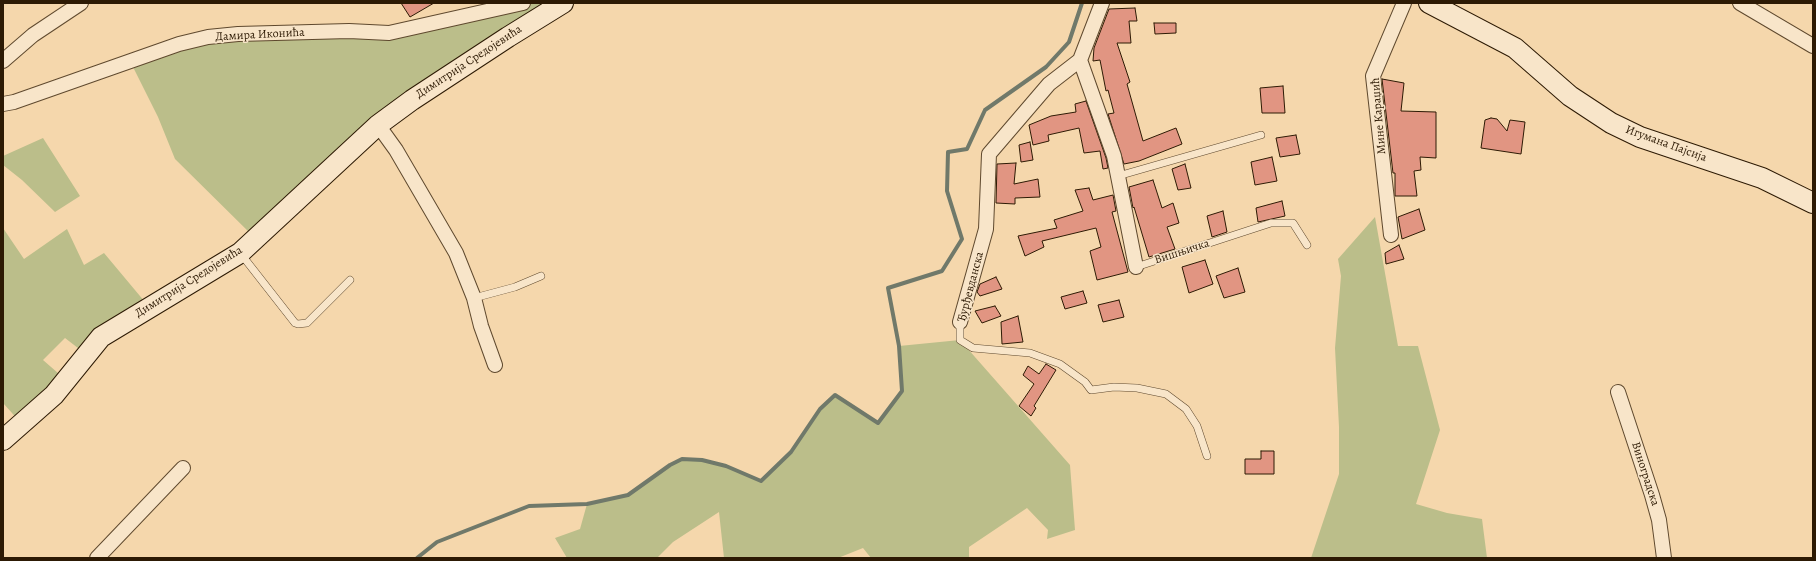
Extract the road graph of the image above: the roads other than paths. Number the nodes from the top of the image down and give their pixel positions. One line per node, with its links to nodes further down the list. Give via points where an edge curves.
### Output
1 (81, 3): 10 (street, via 33,35)
2 (521, 3): 11 (street, Дамира Иконића, via 389,33 349,31 208,37 180,44)
3 (563, 3): 12 (street, Димитрија Средојевића, via 412,100)
4 (1102, 3): 9 (street)
5 (1404, 3): 16 (street, Мине Караџић, via 1373,76)
6 (1428, 3): 15 (street, Игумана Пајсија, via 1515,48 1570,96 1610,123 1640,137 1762,178)
7 (1740, 3): 8 (street)
8 (1813, 46)
9 (1080, 60): 14 (street, Вишњичка, via 1114,156); 23 (street, Ђурђевданска, via 1049,84 990,154 986,229)
10 (3, 61)
11 (3, 104)
12 (378, 125): 18 (street, Димитрија Средојевића); 22 (street, via 444,230 459,258)
13 (1261, 135): 14 (lane)
14 (1118, 176): 19 (street, Вишњичка)
15 (1813, 203)
16 (1391, 235)
17 (1307, 244): 19 (lane, Вишњичка, via 1293,223 1271,223)
18 (240, 253): 21 (lane, via 298,324 307,323); 26 (street, Димитрија Средојевића, via 102,337 54,394)
19 (1136, 267)
20 (541, 276): 22 (lane, via 514,287)
21 (350, 280)
22 (474, 298): 24 (street)
23 (960, 322): 27 (lane, Ђурђевданска, via 960,340 973,348 1030,353 1060,364 1085,382 1091,390 1137,388 1166,394 1186,409 1197,426)
24 (495, 365)
25 (1618, 392): 30 (street, Виноградска, via 1659,520)
26 (3, 440)
27 (1207, 456)
28 (183, 468): 29 (street)
29 (97, 558)
30 (1664, 558)

